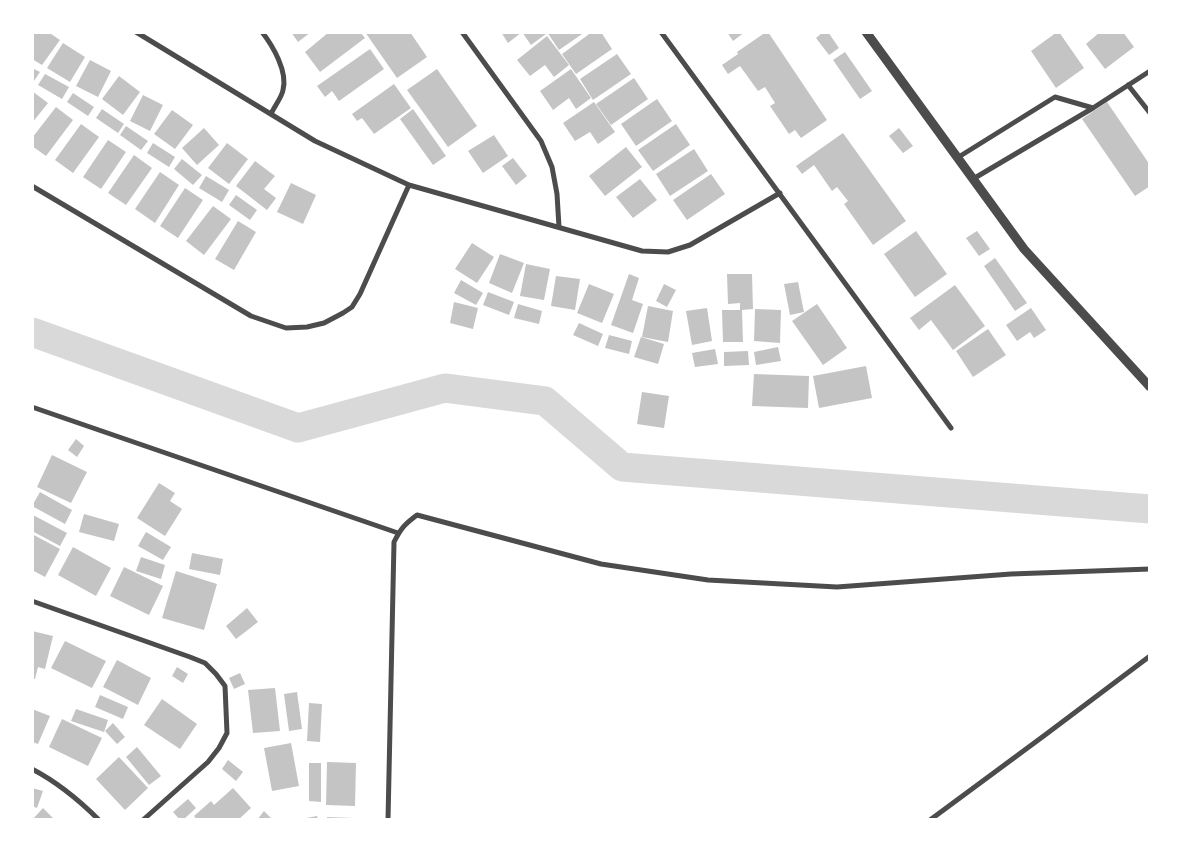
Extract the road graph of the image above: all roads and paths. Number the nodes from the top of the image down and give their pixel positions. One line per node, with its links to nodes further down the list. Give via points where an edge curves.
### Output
1 (136, 32): 10 (street)
2 (262, 32): 10 (street, via 271,43 284,73 284,90)
3 (462, 32): 16 (street, via 541,141 554,176)
4 (661, 32): 15 (street)
5 (866, 32): 11 (street)
6 (1150, 70): 7 (street)
7 (1128, 85): 8 (street); 9 (street)
8 (1093, 108): 11 (street, via 1056,96); 12 (street)
9 (1150, 112)
10 (271, 114): 13 (street, via 315,141)
11 (957, 158): 12 (street)
12 (973, 179): 17 (street, via 1024,249)
13 (409, 185): 14 (street, via 352,307 324,323 307,328 286,328 251,316); 16 (street)
14 (32, 186)
15 (780, 193): 16 (street, via 690,246 668,252 642,251); 19 (street)
16 (559, 227)
17 (1150, 386)
18 (32, 407): 20 (street)
19 (951, 428)
20 (398, 533): 21 (street, via 417,515 601,564 708,580 837,587 1011,574); 27 (street, via 394,542)
21 (1150, 569)
22 (32, 601): 26 (street, via 204,663 225,686 227,733 219,748 208,762)
23 (1150, 656): 28 (street)
24 (32, 769): 25 (street, via 55,782)
25 (99, 820)
26 (143, 820)
27 (388, 820)
28 (930, 820)

